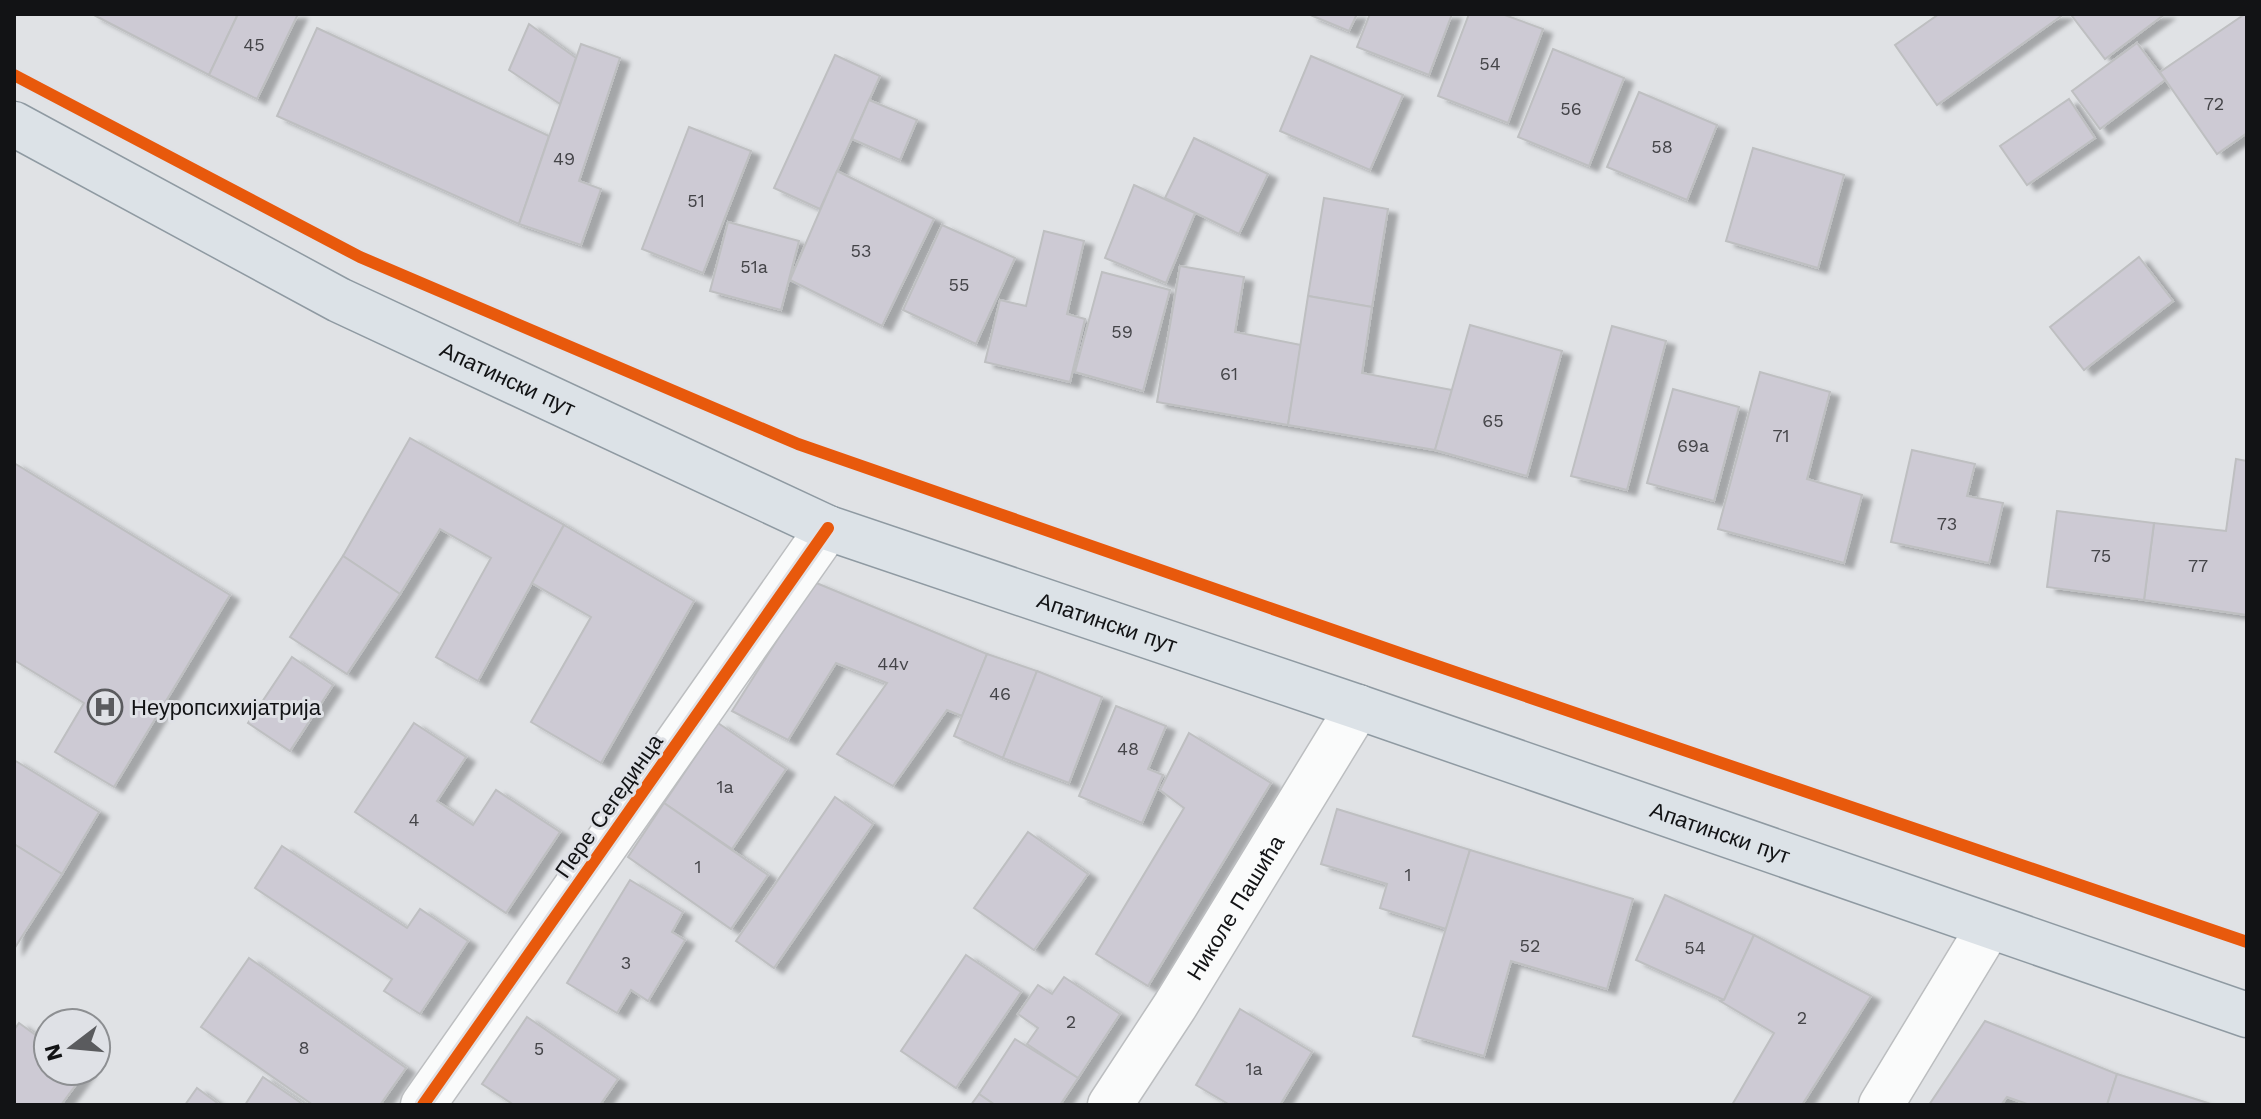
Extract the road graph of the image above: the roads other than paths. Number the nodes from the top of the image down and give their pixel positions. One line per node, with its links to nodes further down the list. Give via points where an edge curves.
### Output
1 (14, 124): 2 (main road, Апатински пут, via 339,300)
2 (828, 528): 3 (main road, Апатински пут); 6 (street, Пере Сегединца)
3 (1358, 707): 4 (main road, Апатински пут); 7 (street, Николе Пашића)
4 (1989, 927): 5 (main road, Апатински пут); 8 (street)
5 (2247, 1015)
6 (423, 1105)
7 (1110, 1105)
8 (1881, 1105)

